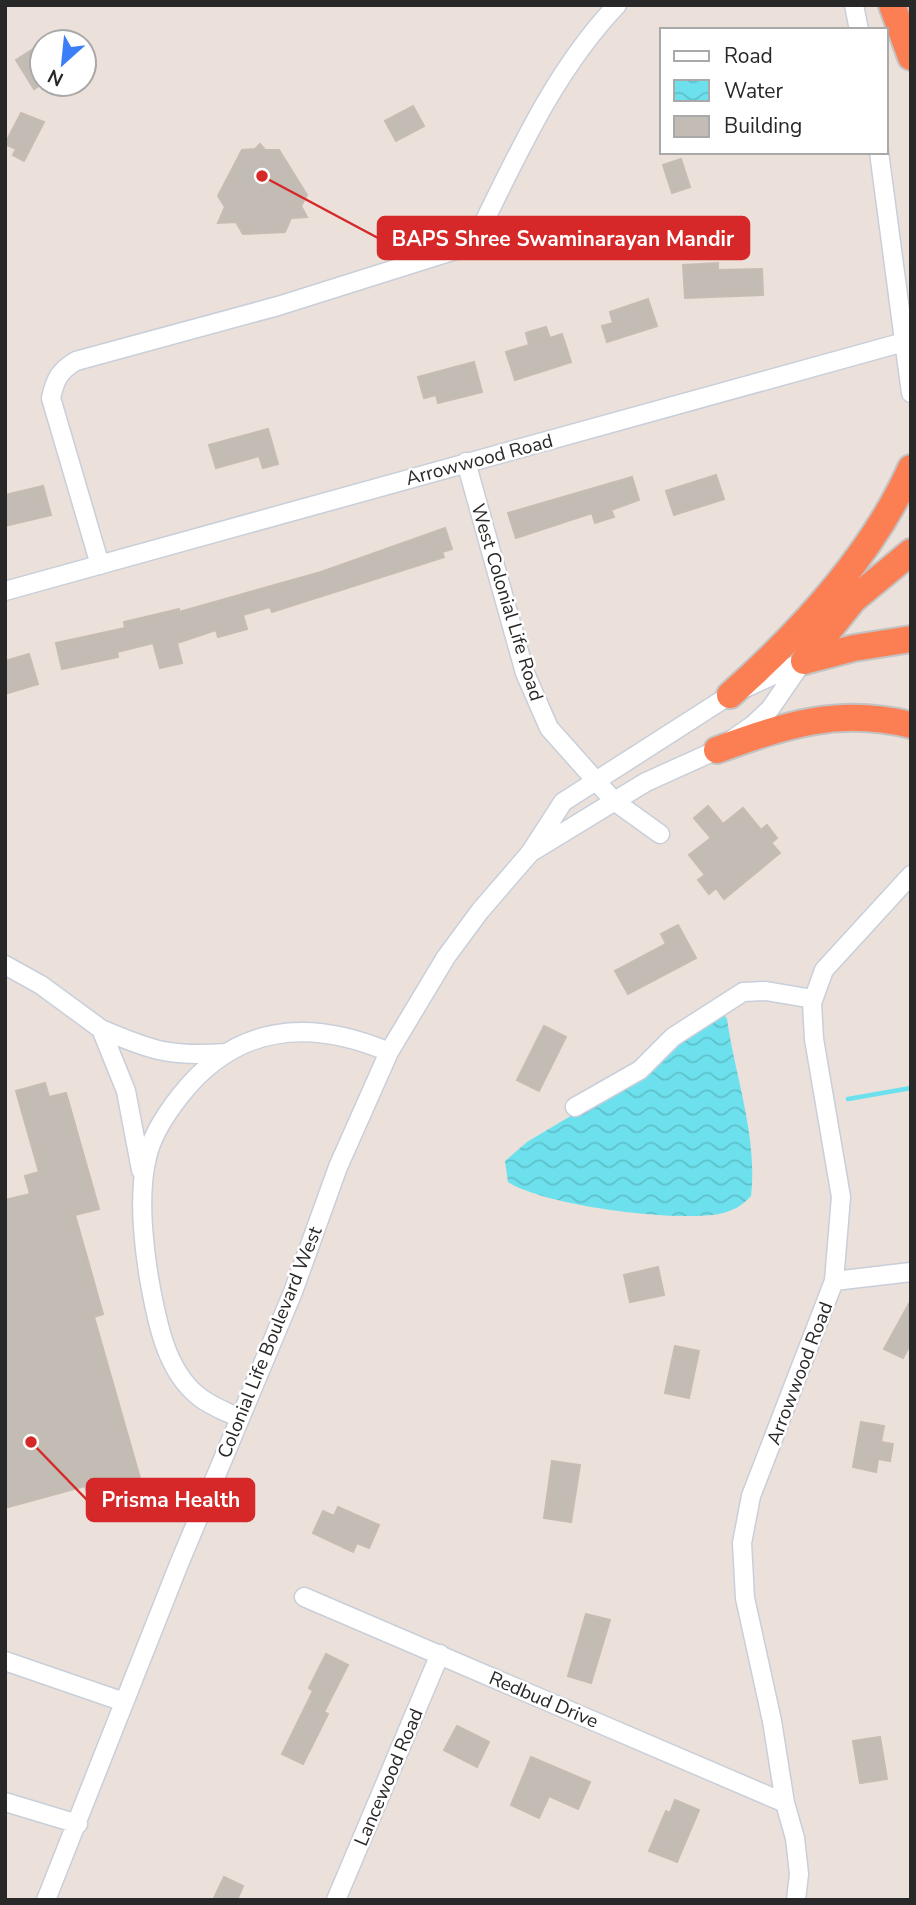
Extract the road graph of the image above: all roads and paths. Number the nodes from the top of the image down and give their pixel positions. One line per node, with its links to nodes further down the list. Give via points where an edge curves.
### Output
1 (617, 5): 12 (street, via 549,95 483,224 459,249 278,306 76,361 62,370 51,398)
2 (854, 5): 4 (street)
3 (892, 5): 5 (highway)
4 (859, 28)
5 (911, 57)
6 (879, 154): 7 (street)
7 (904, 342): 8 (street); 9 (street, Arrowwood Road)
8 (911, 393)
9 (466, 462): 12 (street, Arrowwood Road); 19 (street, West Colonial Life Road, via 525,673 550,729)
10 (911, 468): 16 (highway, via 884,518 842,574 777,652)
11 (911, 552): 15 (highway, via 838,615)
12 (100, 565): 13 (street, Arrowwood Road)
13 (5, 591)
14 (910, 640): 15 (highway)
15 (804, 661): 16 (street, Colonial Life Boulevard West); 18 (street, Colonial Life Boulevard West, via 770,709)
16 (730, 695): 19 (street, Colonial Life Boulevard West)
17 (911, 725): 18 (highway, via 863,716 832,717)
18 (717, 750): 20 (street, Colonial Life Boulevard West)
19 (595, 780): 20 (street, West Colonial Life Road); 22 (street, Colonial Life Boulevard West, via 563,802)
20 (614, 801): 21 (street, West Colonial Life Road); 22 (street, Colonial Life Boulevard West)
21 (660, 834)
22 (530, 853): 27 (street, Colonial Life Boulevard West, via 446,957)
23 (911, 875): 25 (street, Arrowwood Road, via 824,970)
24 (5, 965): 26 (street, via 41,985)
25 (813, 999): 29 (street, via 743,992 673,1037 640,1070); 32 (street, Arrowwood Road, via 814,1039 841,1197)
26 (101, 1030): 28 (street, via 141,1047 182,1056); 30 (street, via 126,1090)
27 (390, 1052): 28 (street, via 354,1037 320,1032 256,1037); 33 (street, Colonial Life Boulevard West, via 338,1167 293,1292)
28 (226, 1054): 30 (street, via 195,1076 155,1134)
29 (575, 1107)
30 (144, 1189): 33 (street, via 147,1270 167,1351 197,1395)
31 (911, 1272): 32 (street)
32 (834, 1281): 39 (street, Arrowwood Road, via 751,1496 742,1543 745,1598)
33 (239, 1418): 37 (street, Colonial Life Boulevard West)
34 (304, 1597): 35 (street, Redbud Drive)
35 (440, 1654): 39 (street, Redbud Drive); 42 (street, Lancewood Road)
36 (5, 1661): 37 (street)
37 (124, 1702): 40 (street, Colonial Life Boulevard West)
38 (5, 1802): 40 (street)
39 (785, 1802): 43 (street, Arrowwood Road, via 795,1838)
40 (78, 1824): 41 (street, Colonial Life Boulevard West)
41 (46, 1900)
42 (336, 1900)
43 (796, 1900)

